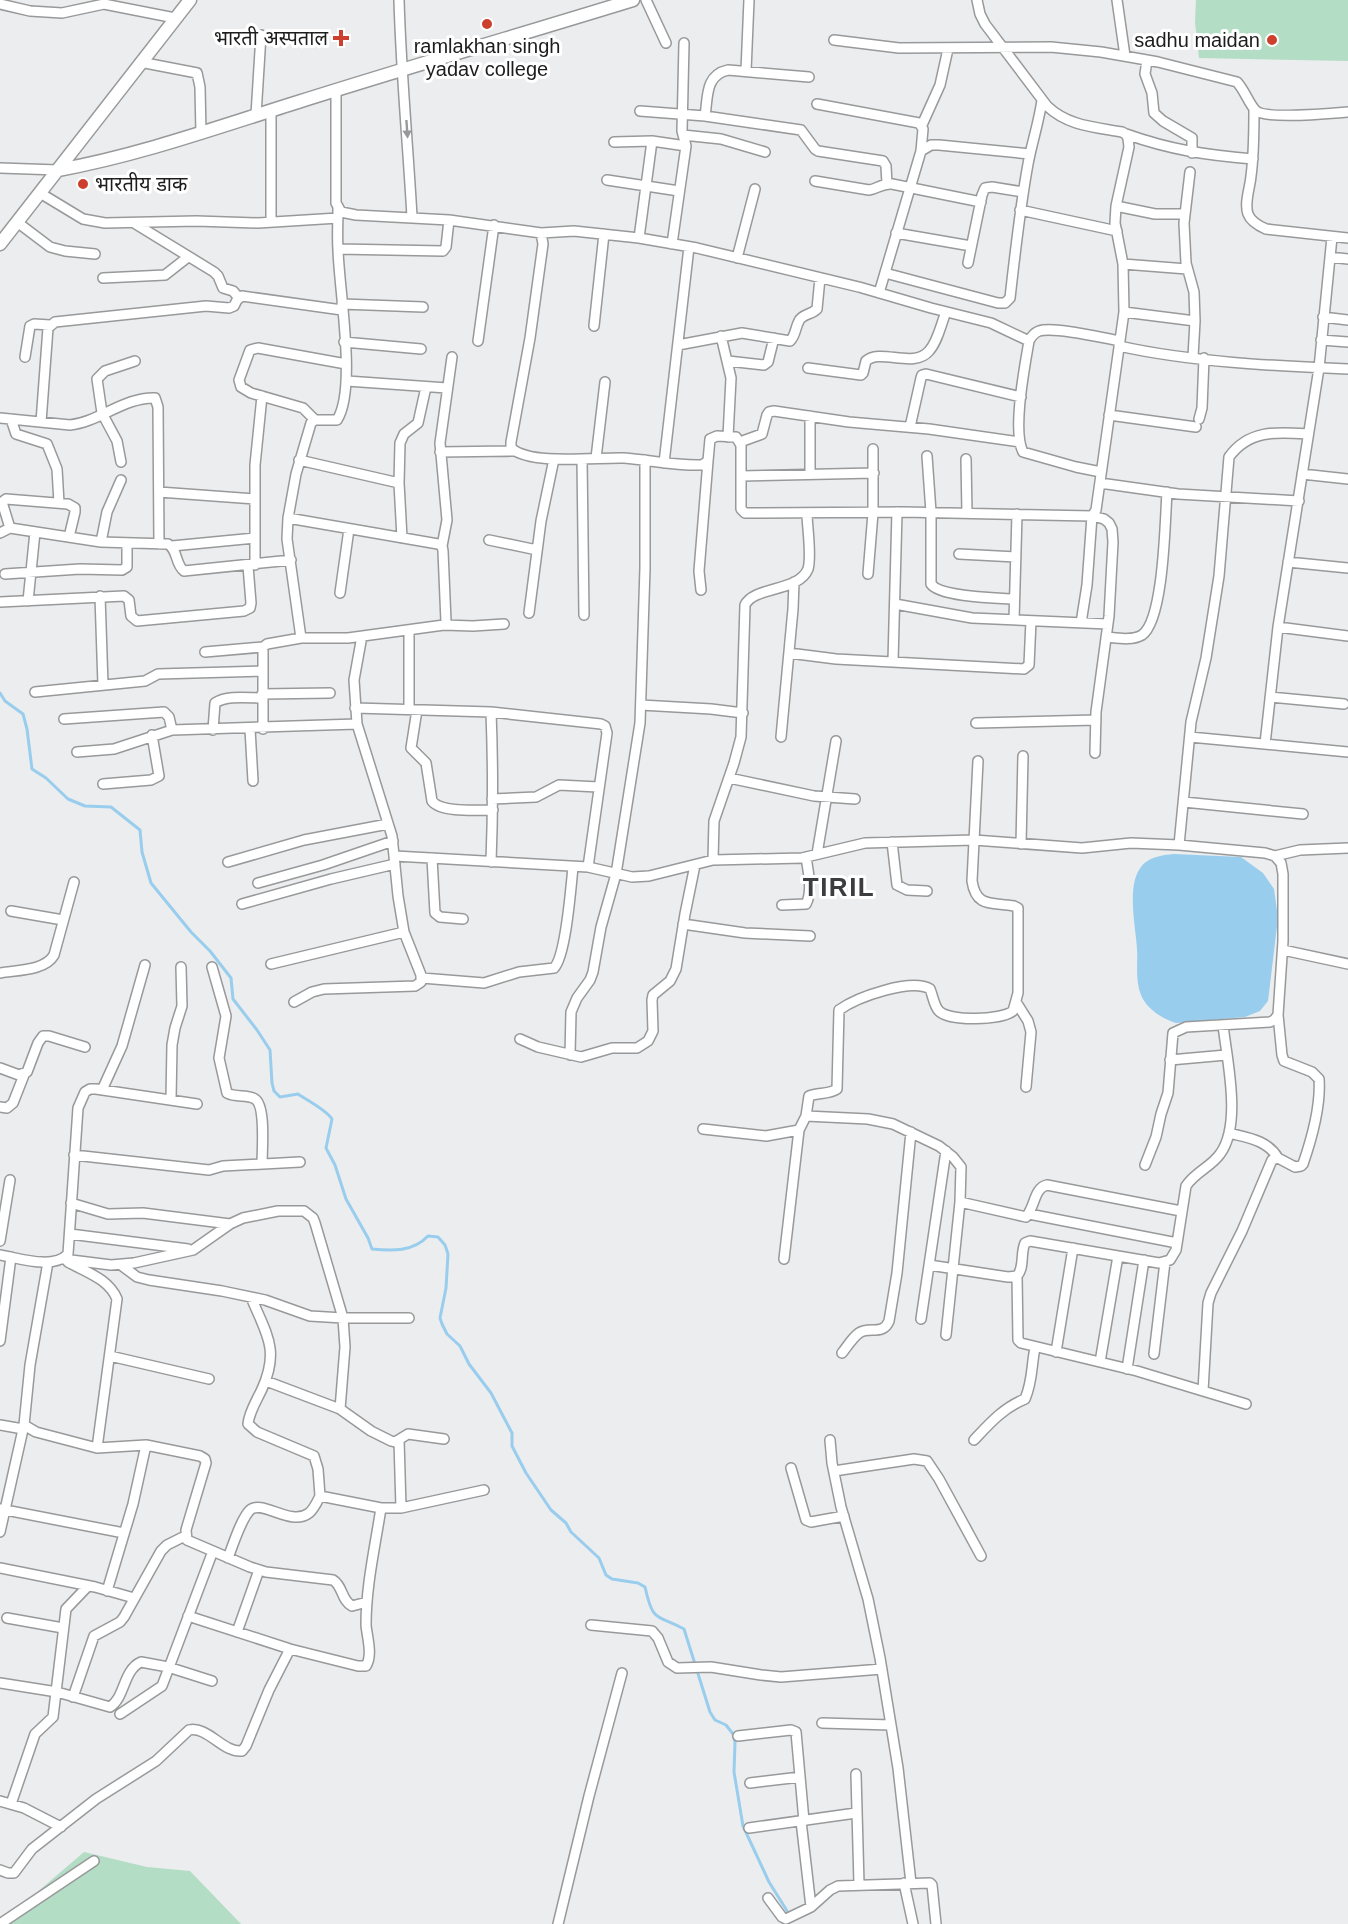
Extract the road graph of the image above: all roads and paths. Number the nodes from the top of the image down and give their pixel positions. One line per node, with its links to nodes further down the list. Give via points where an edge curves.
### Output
1 (190, 0): 10 (main road)
2 (399, 0): 20 (street)
3 (633, 0): 20 (main road)
4 (646, 0): 13 (street)
5 (749, 0): 21 (street)
6 (977, 0): 15 (street, via 985,24)
7 (1117, 0): 17 (street)
8 (113, 3): 9 (street, via 62,14); 10 (street)
9 (0, 4)
10 (175, 18): 19 (main road)
11 (261, 35): 31 (street)
12 (834, 40): 16 (street)
13 (666, 43)
14 (684, 43): 30 (street)
15 (1003, 48): 16 (street); 17 (street, via 1051,47); 24 (street)
16 (948, 49): 33 (street, via 940,85)
17 (1125, 56): 18 (street)
18 (1147, 60): 26 (street, via 1237,82); 42 (street, via 1144,74 1152,93 1154,113 1192,138)
19 (141, 62): 34 (street, via 196,73); 46 (main road)
20 (401, 71): 23 (main road); 62 (street, one-way to 62)
21 (746, 72): 22 (street); 32 (street, via 728,70 715,74)
22 (809, 77)
23 (336, 90): 27 (main road); 60 (street)
24 (1042, 100): 35 (street, via 1058,116 1075,123); 43 (street)
25 (816, 104): 33 (street)
26 (1254, 109): 29 (street, via 1278,115); 44 (street)
27 (271, 111): 31 (main road); 66 (street)
28 (640, 111): 30 (street)
29 (1348, 112)
30 (682, 114): 32 (street); 36 (street)
31 (256, 116): 34 (main road)
32 (705, 116): 50 (street, via 801,130 818,151 883,161)
33 (922, 125): 40 (street)
34 (201, 134): 46 (main road, via 99,163)
35 (1126, 134): 42 (street); 58 (street, via 1129,147)
36 (683, 135): 39 (street); 41 (street, via 721,139)
37 (652, 141): 38 (street); 39 (street); 51 (street)
38 (614, 142)
39 (686, 146): 54 (street)
40 (921, 151): 43 (street, via 939,145); 52 (street)
41 (765, 152)
42 (1192, 153): 44 (street)
43 (1030, 154): 56 (street)
44 (1253, 159): 72 (street, via 1247,203 1254,223 1266,229)
45 (0, 168): 46 (street)
46 (57, 170): 55 (main road)
47 (1190, 172): 61 (street)
48 (607, 180): 51 (street)
49 (815, 181): 50 (street, via 868,190)
50 (886, 184): 52 (street)
51 (646, 186): 54 (street); 73 (street)
52 (909, 187): 57 (street); 70 (street)
53 (755, 189): 83 (street)
54 (679, 191): 76 (street)
55 (40, 192): 64 (main road); 65 (street, via 83,219)
56 (1023, 192): 57 (street, via 985,188); 59 (street)
57 (981, 202): 77 (street)
58 (1116, 206): 61 (street, via 1155,214); 68 (street)
59 (1020, 210): 68 (street); 88 (street, via 1010,298 1005,303)
60 (338, 213): 62 (street); 66 (street); 79 (street)
61 (1185, 214): 87 (street)
62 (412, 217): 63 (street)
63 (449, 220): 67 (street); 79 (street, via 446,247 442,250)
64 (17, 222): 75 (main road); 80 (street, via 50,246)
65 (133, 222): 66 (street); 81 (street)
66 (271, 222)
67 (494, 225): 69 (street); 105 (street)
68 (1118, 231): 86 (street)
69 (541, 233): 71 (street); 141 (street, via 543,244 530,338 511,442)
70 (896, 233): 77 (street); 88 (street)
71 (604, 234): 73 (street); 101 (street)
72 (1332, 237): 74 (street); 82 (street)
73 (639, 238): 76 (street)
74 (1348, 238)
75 (1, 241)
76 (672, 244): 78 (street)
77 (971, 246): 85 (street)
78 (689, 247): 83 (street); 110 (street)
79 (338, 249): 93 (street)
80 (95, 254)
81 (188, 257): 89 (street, via 165,276); 92 (street, via 214,272 221,286)
82 (1330, 257): 84 (street); 97 (street)
83 (737, 258): 90 (street)
84 (1348, 259)
85 (968, 263)
86 (1123, 264): 87 (street); 96 (street)
87 (1187, 269): 99 (street, via 1194,292)
88 (885, 273): 91 (street)
89 (103, 278)
90 (820, 278): 91 (street); 103 (street, via 814,312 802,316 792,339)
91 (879, 293): 95 (street)
92 (239, 298): 93 (street, via 251,296); 100 (street, via 229,308 206,306)
93 (342, 307): 94 (street); 107 (street)
94 (423, 307)
95 (946, 312): 106 (street, via 991,323); 119 (street, via 932,347 924,356 872,357 866,361 861,375)
96 (1124, 312): 99 (street); 109 (street)
97 (1323, 317): 98 (street); 104 (street)
98 (1348, 320)
99 (1195, 321): 114 (street)
100 (50, 325): 112 (street, via 30,326); 134 (street)
101 (594, 327)
102 (721, 336): 103 (street, via 742,333); 110 (street); 117 (street)
103 (774, 338): 117 (street, via 768,362)
104 (1321, 340): 108 (street); 120 (street)
105 (478, 341)
106 (1029, 341): 109 (street, via 1038,331 1047,330); 127 (street)
107 (345, 342): 111 (street); 118 (street)
108 (1348, 342)
109 (1120, 343): 114 (street); 129 (street)
110 (678, 345): 152 (street)
111 (421, 349)
112 (25, 357)
113 (452, 357): 125 (street)
114 (1193, 357): 115 (street)
115 (1204, 358): 120 (street); 129 (street, via 1198,423)
116 (135, 361): 128 (street, via 100,374 97,382)
117 (728, 361): 137 (street)
118 (346, 364): 122 (street); 126 (street, via 254,348 238,384)
119 (808, 368)
120 (1319, 368): 121 (street); 136 (street)
121 (1348, 369)
122 (347, 381): 124 (street); 133 (street, via 343,411 337,420)
123 (605, 382): 144 (street)
124 (426, 387): 125 (street); 160 (street, via 418,423 400,443)
125 (447, 388): 142 (street)
126 (262, 396): 133 (street, via 303,408); 165 (street)
127 (1021, 397): 135 (street, via 922,375); 139 (street)
128 (102, 413): 134 (street, via 81,424); 151 (street, via 117,441); 162 (street, via 150,398 157,401)
129 (1109, 415): 153 (street)
130 (810, 416): 135 (street); 138 (street, via 769,412 762,434); 155 (street)
131 (0, 418): 132 (street)
132 (11, 419): 134 (street); 168 (street, via 16,434 47,444 57,470)
133 (315, 420): 148 (street)
134 (41, 422)
135 (910, 427): 139 (street)
136 (1308, 434): 156 (street); 164 (street, via 1262,433 1234,449 1228,462)
137 (728, 437): 138 (street, via 736,437); 150 (street, via 710,439)
138 (740, 442): 157 (street)
139 (1020, 442): 153 (street, via 1023,452)
140 (873, 449): 154 (street)
141 (515, 451): 142 (street); 145 (street)
142 (440, 452): 189 (street, via 447,520)
143 (927, 456): 170 (street)
144 (597, 458): 146 (street); 149 (street)
145 (554, 459): 146 (street); 190 (street)
146 (582, 459): 209 (street)
147 (966, 459): 173 (street)
148 (299, 460): 160 (street); 176 (street)
149 (645, 460): 152 (street); 233 (street)
150 (708, 461): 152 (street, via 698,465); 201 (street, via 699,571)
151 (120, 462)
152 (664, 463)
153 (1101, 472): 161 (street)
154 (874, 473): 155 (street); 172 (street)
155 (810, 474): 157 (street)
156 (1302, 474): 159 (street); 167 (street)
157 (741, 476): 171 (street, via 741,509 745,513)
158 (121, 480): 185 (street, via 107,512)
159 (1348, 480)
160 (399, 483): 183 (street)
161 (1100, 483): 163 (street); 175 (street)
162 (159, 492): 165 (street); 187 (street)
163 (1167, 492): 164 (street); 220 (street, via 1162,567 1150,628 1136,638)
164 (1226, 498): 167 (street); 248 (street, via 1219,576)
165 (255, 499): 182 (street)
166 (1, 501): 168 (street, via 13,498); 177 (street)
167 (1299, 501): 194 (street)
168 (59, 503): 181 (street, via 75,508)
169 (897, 512): 170 (street); 172 (street); 207 (street)
170 (931, 512): 173 (street); 204 (street, via 930,580 934,589)
171 (807, 513): 172 (street); 200 (street, via 808,568)
172 (873, 513): 199 (street)
173 (968, 513): 174 (street)
174 (1017, 514): 175 (street); 192 (street)
175 (1092, 516): 212 (street); 214 (street, via 1104,519 1113,529)
176 (288, 518): 178 (street); 193 (street)
177 (10, 528): 179 (street); 180 (street)
178 (349, 529): 183 (street); 202 (street)
179 (35, 532): 181 (street); 197 (street)
180 (0, 533)
181 (69, 537): 185 (street)
182 (255, 538): 188 (street); 195 (street)
183 (402, 538): 189 (street)
184 (489, 540): 190 (street)
185 (101, 542): 186 (street)
186 (127, 543): 187 (street); 197 (street, via 128,563 122,570)
187 (159, 544): 188 (street)
188 (172, 546): 195 (street, via 184,571)
189 (442, 546): 215 (street)
190 (537, 550): 208 (street)
191 (959, 554): 192 (street)
192 (1016, 557): 204 (street)
193 (291, 560): 195 (street); 221 (street)
194 (1288, 562): 196 (street); 216 (street)
195 (252, 565): 203 (street, via 252,599 248,610 137,621 131,616 127,597)
196 (1348, 568)
197 (31, 572): 198 (street); 205 (street)
198 (5, 574)
199 (868, 574)
200 (794, 582): 224 (street); 237 (street, via 754,597 745,605)
201 (701, 590)
202 (340, 593)
203 (100, 596): 205 (street); 227 (street)
204 (1014, 599): 210 (street)
205 (28, 601): 206 (street)
206 (0, 602)
207 (896, 604): 210 (street, via 972,618); 225 (street)
208 (529, 613)
209 (584, 615)
210 (1014, 620): 211 (street)
211 (1031, 621): 212 (street); 225 (street, via 1029,665 1024,669)
212 (1081, 623): 214 (street)
213 (504, 624): 215 (street)
214 (1108, 624): 220 (street)
215 (444, 625): 217 (street)
216 (1278, 627): 219 (street); 231 (street)
217 (409, 630): 218 (street); 235 (street)
218 (362, 636): 221 (street); 234 (street, via 354,680)
219 (1348, 636)
220 (1106, 637): 239 (street)
221 (301, 638): 222 (street)
222 (263, 647): 223 (street); 226 (street)
223 (205, 652)
224 (789, 653): 225 (street); 247 (street)
225 (892, 661)
226 (262, 671): 227 (street, via 158,674 146,681); 230 (street)
227 (103, 685): 228 (street)
228 (35, 692)
229 (330, 693): 230 (street)
230 (262, 696): 243 (street); 245 (street, via 217,700)
231 (1270, 697): 232 (street); 250 (street)
232 (1344, 704)
233 (641, 705): 237 (street); 284 (street)
234 (355, 708): 235 (street); 241 (street)
235 (413, 709): 236 (street); 264 (street, via 411,748 426,763 435,805)
236 (491, 712): 259 (street, via 605,726); 261 (street)
237 (743, 713): 256 (street, via 741,737)
238 (64, 718): 244 (street, via 164,712)
239 (1096, 720): 240 (street); 253 (street)
240 (976, 723)
241 (357, 724): 243 (street); 266 (street)
242 (250, 729): 243 (street); 245 (street); 257 (street)
243 (263, 729)
244 (172, 730): 245 (street); 246 (street)
245 (213, 730)
246 (152, 735): 251 (street, via 114,749); 258 (street, via 159,776)
247 (781, 737)
248 (1190, 737): 250 (street); 263 (street)
249 (836, 741): 260 (street)
250 (1265, 744): 252 (street)
251 (77, 752)
252 (1348, 752)
253 (1095, 753)
254 (1023, 756): 270 (street)
255 (978, 761): 267 (street)
256 (729, 778): 260 (street); 278 (street, via 714,821)
257 (252, 781)
258 (103, 784)
259 (598, 787): 261 (street, via 559,785 537,797); 283 (street)
260 (827, 797): 262 (street); 273 (street)
261 (492, 799): 264 (street)
262 (855, 799)
263 (1184, 802): 265 (street); 271 (street)
264 (493, 810): 280 (street)
265 (1303, 814)
266 (388, 824): 268 (street); 279 (street, via 304,840)
267 (974, 840): 269 (street); 270 (street); 305 (street, via 972,881 976,897 981,902 1018,908)
268 (393, 841): 277 (street); 286 (street)
269 (892, 842): 273 (street, via 865,843); 287 (street, via 897,885)
270 (1021, 844): 271 (street, via 1082,848 1131,843)
271 (1179, 845): 274 (street)
272 (1348, 848): 274 (street, via 1300,850)
273 (817, 854): 275 (street)
274 (1275, 856): 296 (street, via 1283,874)
275 (806, 857): 278 (street); 289 (street, via 808,901 802,905)
276 (432, 858): 277 (street); 280 (street); 291 (street, via 435,913)
277 (395, 860): 288 (street); 294 (street)
278 (714, 860): 281 (street)
279 (228, 862)
280 (490, 862): 282 (street)
281 (695, 865): 284 (street, via 650,876); 293 (street)
282 (573, 867): 283 (street); 303 (street, via 559,960 554,968 519,972 484,983)
283 (588, 867): 284 (street)
284 (616, 874): 310 (street, via 593,972 571,1012)
285 (74, 882): 292 (street)
286 (258, 883)
287 (927, 891)
288 (242, 904)
289 (782, 905)
290 (10, 911): 292 (street)
291 (463, 919)
292 (63, 920): 302 (street, via 50,962)
293 (683, 924): 295 (street, via 745,933); 310 (street, via 674,975 653,995 648,1041 632,1049 612,1048 581,1057)
294 (404, 932): 297 (street); 303 (street)
295 (810, 936)
296 (1283, 950): 298 (street); 306 (street)
297 (271, 964)
298 (1348, 964)
299 (145, 965): 316 (street, via 122,1046)
300 (181, 967): 317 (street, via 182,1006 172,1045)
301 (212, 967): 329 (street, via 226,1016 219,1058 225,1086 233,1096 253,1097 259,1102)
302 (0, 973)
303 (422, 978): 304 (street, via 415,986 316,990)
304 (294, 1002)
305 (1016, 1002): 315 (street, via 1029,1021 1031,1032); 320 (street, via 1013,1011 1002,1017 953,1017 937,1009 930,989 913,985 845,1005 838,1015 837,1089 808,1096)
306 (1278, 1015): 307 (street, via 1270,1022); 327 (street, via 1284,1061 1316,1075 1320,1088 1303,1164 1295,1167)
307 (1223, 1025): 311 (street); 312 (street, via 1186,1028 1173,1034)
308 (520, 1039): 310 (street)
309 (85, 1047): 314 (street, via 43,1036)
310 (570, 1055)
311 (1226, 1055): 312 (street); 324 (street, via 1233,1117)
312 (1170, 1060): 330 (street, via 1168,1093)
313 (0, 1068): 314 (street)
314 (24, 1075): 319 (street, via 13,1103 7,1108)
315 (1026, 1087)
316 (102, 1090): 317 (street); 326 (street, via 90,1089 82,1098)
317 (171, 1100): 318 (street)
318 (197, 1104)
319 (0, 1107)
320 (806, 1110): 322 (street); 323 (street, via 879,1120)
321 (703, 1129): 322 (street, via 766,1136)
322 (799, 1130): 346 (street)
323 (911, 1132): 325 (street); 363 (street, via 889,1321 883,1329 857,1334)
324 (1230, 1133): 327 (street, via 1261,1141); 334 (street, via 1222,1152 1186,1186)
325 (946, 1151): 332 (street, via 961,1167); 351 (street)
326 (74, 1155): 329 (street, via 209,1170); 333 (street)
327 (1278, 1158): 370 (street, via 1272,1160 1242,1232 1210,1293)
328 (300, 1162): 329 (street)
329 (262, 1164)
330 (1145, 1165)
331 (10, 1180): 338 (street)
332 (960, 1202): 335 (street, via 1023,1217); 352 (street)
333 (71, 1203): 336 (street, via 108,1214 143,1213); 337 (street)
334 (1181, 1211): 335 (street, via 1047,1185 1039,1189); 339 (street)
335 (1029, 1214): 339 (street)
336 (230, 1224): 341 (street); 356 (street, via 278,1211 295,1209 309,1213)
337 (70, 1234): 341 (street); 345 (street, via 68,1254)
338 (0, 1241)
339 (1177, 1243): 349 (street, via 1173,1256)
340 (1073, 1248): 343 (street); 353 (street, via 1025,1243); 362 (street)
341 (193, 1250): 350 (street)
342 (0, 1255): 344 (street)
343 (1118, 1256): 347 (street); 366 (street)
344 (11, 1257): 348 (street); 354 (street)
345 (63, 1259): 348 (street); 350 (street); 365 (street, via 113,1289 117,1308)
346 (784, 1259)
347 (1144, 1260): 349 (street); 367 (street)
348 (48, 1262): 374 (street)
349 (1165, 1262): 364 (street)
350 (122, 1265): 355 (street, via 137,1277)
351 (929, 1265): 352 (street); 358 (street)
352 (954, 1270): 353 (street); 359 (street)
353 (1017, 1276): 361 (street, via 1018,1340)
354 (3, 1288): 360 (street)
355 (250, 1297): 356 (street, via 310,1316); 369 (street, via 272,1349)
356 (343, 1318): 357 (street); 372 (street)
357 (409, 1318)
358 (921, 1319)
359 (946, 1335)
360 (0, 1341)
361 (1035, 1348): 362 (street); 378 (street, via 1032,1383 1025,1399 999,1413)
362 (1056, 1352): 366 (street)
363 (842, 1353)
364 (1154, 1354)
365 (110, 1356): 368 (street); 380 (street)
366 (1100, 1362): 367 (street)
367 (1127, 1369): 370 (street)
368 (209, 1379)
369 (266, 1381): 372 (street); 384 (street, via 248,1424 257,1432 314,1456)
370 (1203, 1391): 371 (street)
371 (1246, 1404)
372 (340, 1409): 376 (street, via 384,1438)
373 (0, 1425): 374 (street)
374 (24, 1427): 380 (street); 387 (street)
375 (444, 1438): 376 (street, via 408,1434)
376 (399, 1440): 386 (street)
377 (830, 1440): 382 (street)
378 (974, 1440)
379 (146, 1445): 380 (street); 390 (street); 391 (street, via 205,1459)
380 (97, 1448)
381 (791, 1467): 388 (street, via 806,1520)
382 (834, 1471): 388 (street); 393 (street, via 915,1459 927,1461)
383 (484, 1490): 386 (street)
384 (320, 1496): 385 (street); 394 (street, via 310,1512 299,1516 255,1507 246,1516)
385 (381, 1508): 386 (street); 400 (street)
386 (401, 1508)
387 (2, 1510): 389 (street); 390 (street)
388 (844, 1516): 408 (street, via 868,1599)
389 (0, 1532)
390 (124, 1533): 398 (street)
391 (185, 1536): 392 (street); 399 (street, via 161,1551)
392 (213, 1551): 394 (street); 401 (street)
393 (981, 1556)
394 (228, 1558): 396 (street)
395 (0, 1568): 397 (street)
396 (259, 1570): 400 (street, via 333,1580 349,1605); 405 (street)
397 (88, 1586): 398 (street); 404 (street, via 66,1609)
398 (107, 1591): 399 (street)
399 (134, 1598): 413 (street, via 120,1623 94,1636)
400 (367, 1602): 406 (street, via 366,1666)
401 (188, 1616): 405 (street); 407 (street)
402 (7, 1618): 404 (street)
403 (591, 1625): 408 (street, via 652,1630 671,1666 677,1668 781,1677)
404 (63, 1628): 412 (street)
405 (237, 1632): 406 (street)
406 (290, 1649): 425 (street, via 242,1751 191,1729 156,1761 96,1799)
407 (168, 1667): 410 (street); 413 (street, via 137,1664 112,1707); 414 (street, via 160,1688)
408 (882, 1669): 416 (street)
409 (622, 1674): 435 (street)
410 (212, 1681)
411 (0, 1683): 412 (street)
412 (57, 1692): 413 (street); 422 (street, via 53,1717 35,1734)
413 (73, 1697)
414 (120, 1714)
415 (822, 1723): 416 (street)
416 (891, 1725): 429 (street)
417 (738, 1736): 419 (street, via 794,1730)
418 (856, 1773): 423 (street)
419 (800, 1777): 420 (street); 424 (street)
420 (750, 1783)
421 (0, 1801): 422 (street)
422 (11, 1804): 425 (street)
423 (856, 1814): 424 (street); 430 (street)
424 (802, 1821): 426 (street); 432 (street)
425 (61, 1827): 428 (street, via 32,1849 14,1873)
426 (749, 1828)
427 (94, 1861): 434 (street)
428 (0, 1870)
429 (908, 1883): 430 (street); 436 (street); 437 (street, via 932,1884)
430 (859, 1884): 432 (street, via 834,1888)
431 (768, 1898): 433 (street, via 782,1917)
432 (811, 1907): 433 (street)
433 (789, 1919)
434 (0, 1924)
435 (558, 1924)
436 (913, 1924)
437 (936, 1924)

